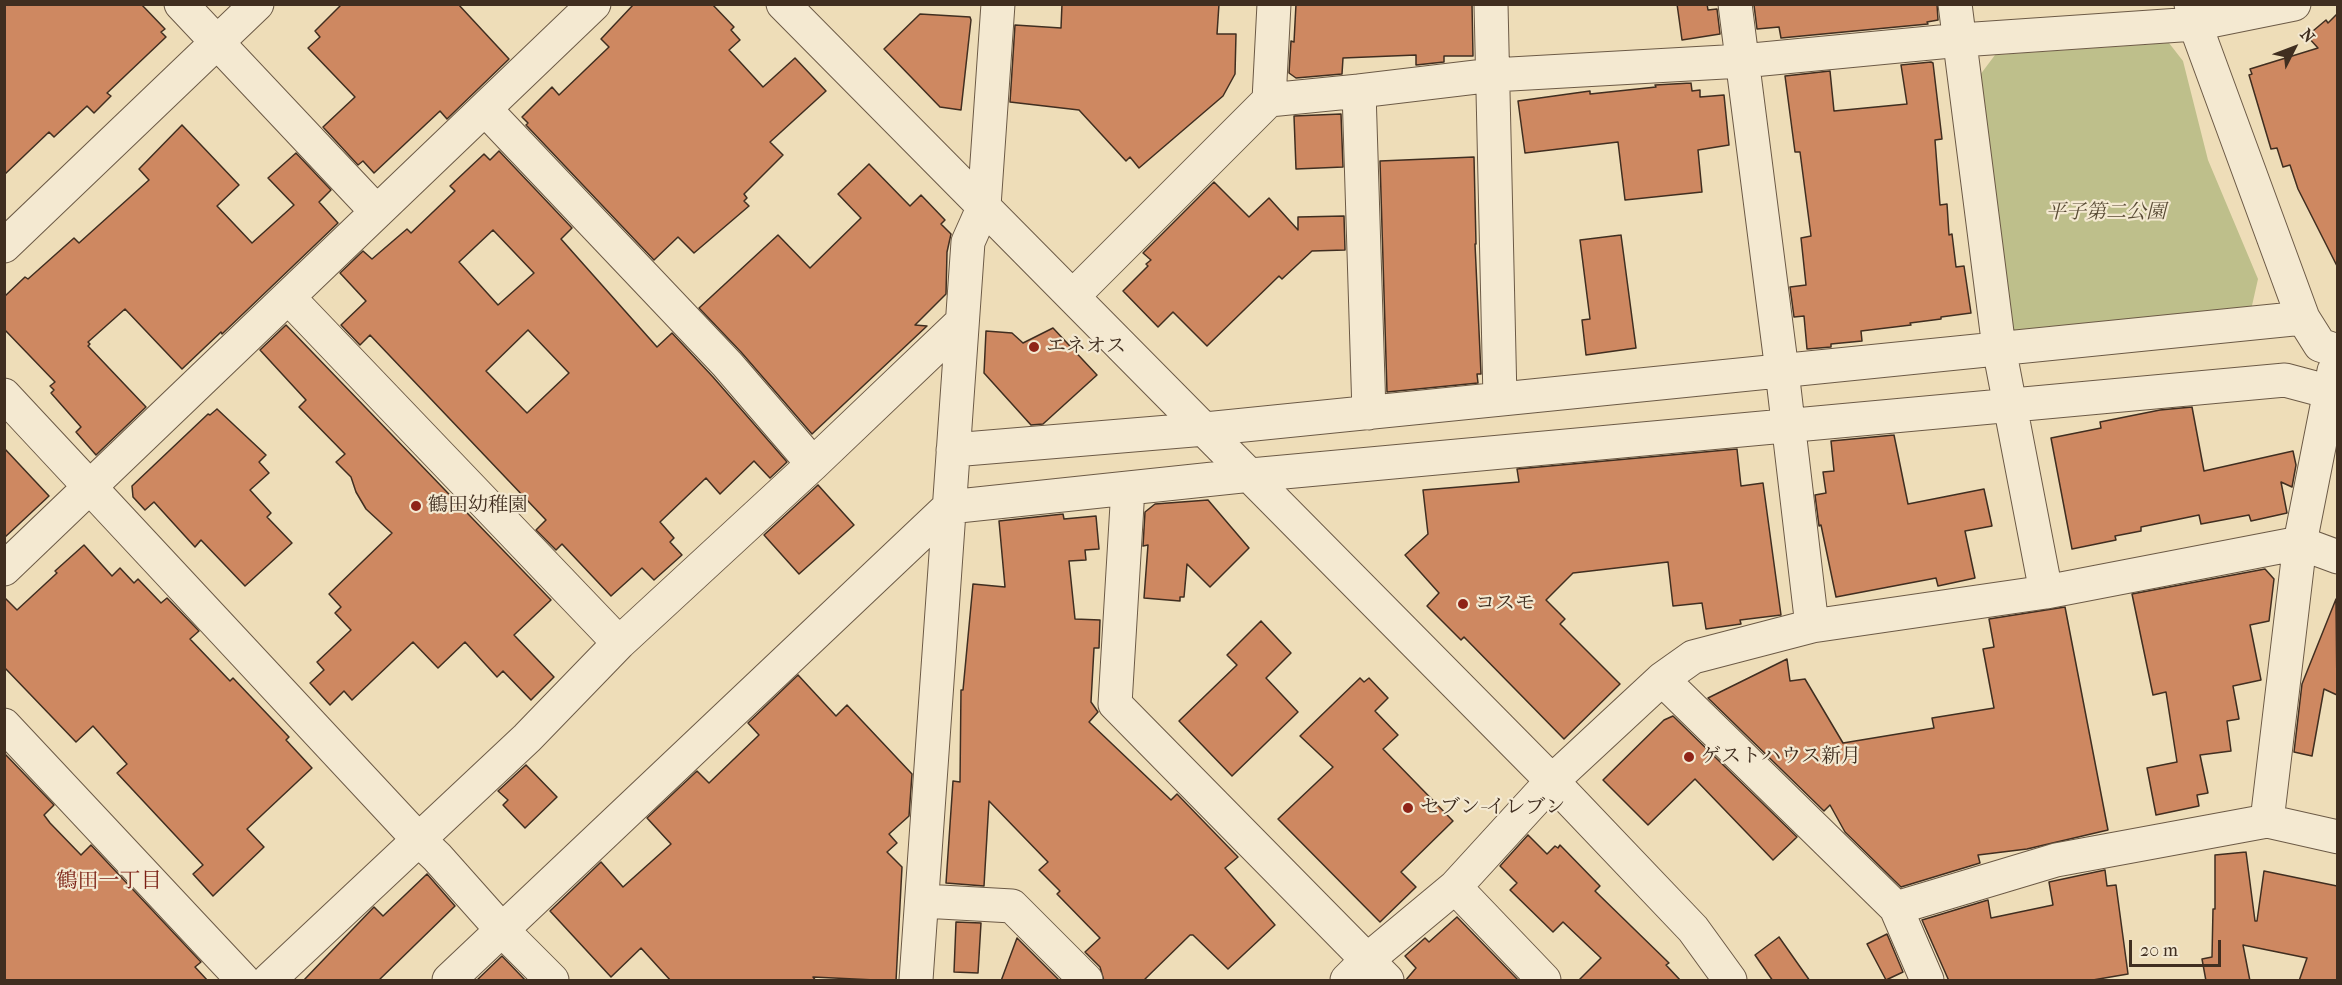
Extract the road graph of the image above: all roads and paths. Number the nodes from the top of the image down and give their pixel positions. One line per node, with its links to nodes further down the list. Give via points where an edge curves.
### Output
1 (181, 4): 13 (street)
2 (257, 4): 13 (street)
3 (594, 4): 18 (street)
4 (783, 4): 19 (street)
5 (998, 4): 19 (street)
6 (1274, 4): 17 (street)
7 (1491, 4): 15 (street)
8 (1735, 4): 14 (street)
9 (1955, 4): 12 (street)
10 (2294, 4): 11 (street)
11 (2193, 14): 12 (street); 24 (street)
12 (1961, 40): 14 (street); 26 (street)
13 (217, 43): 20 (street); 21 (street)
14 (1742, 61): 15 (street); 28 (street)
15 (1493, 75): 16 (street); 31 (street)
16 (1359, 91): 17 (street); 33 (street)
17 (1269, 100): 22 (street)
18 (485, 109): 20 (street); 37 (street, via 727,364)
19 (984, 206): 22 (street); 25 (street, via 968,242)
20 (377, 212): 23 (street)
21 (4, 246)
22 (1073, 296): 35 (street)
23 (288, 297): 39 (street); 47 (street)
24 (2303, 318): 26 (street); 27 (street, via 2320,345)
25 (962, 322): 36 (street); 37 (street)
26 (1999, 348): 28 (street); 32 (street)
27 (2337, 352): 29 (street)
28 (1782, 371): 31 (street); 34 (street)
29 (2330, 392): 32 (street, via 2284,380); 42 (street)
30 (4, 395): 39 (street)
31 (1500, 399): 33 (street)
32 (2010, 406): 34 (street); 45 (street)
33 (1369, 413): 35 (street)
34 (1789, 426): 38 (street); 46 (street)
35 (1205, 429): 36 (street); 38 (street)
36 (953, 450): 41 (street)
37 (813, 464): 47 (street)
38 (1251, 476): 40 (street); 50 (street)
39 (90, 487): 44 (street); 53 (street)
40 (1128, 488): 41 (street); 58 (street, via 1115,704)
41 (949, 507): 55 (street); 57 (street)
42 (2301, 543): 43 (street); 45 (street); 51 (street)
43 (2337, 557)
44 (4, 569)
45 (2046, 592): 46 (street)
46 (1812, 626): 48 (street, via 1693,657)
47 (619, 643): 53 (street, via 527,738)
48 (1662, 679): 50 (street); 56 (street)
49 (4, 725): 59 (street)
50 (1552, 781): 54 (street); 66 (street, via 1693,929)
51 (2267, 821): 52 (street); 56 (street, via 2056,860)
52 (2337, 837)
53 (418, 839): 57 (street); 60 (street)
54 (1455, 887): 58 (street); 65 (street)
55 (923, 901): 63 (street); 64 (street, via 1012,906)
56 (1896, 908): 67 (street)
57 (502, 930): 61 (street); 62 (street)
58 (1367, 974)
59 (243, 981)
60 (269, 981)
61 (449, 981)
62 (552, 981)
63 (916, 981)
64 (1086, 981)
65 (1544, 981)
66 (1730, 981)
67 (1927, 981)

